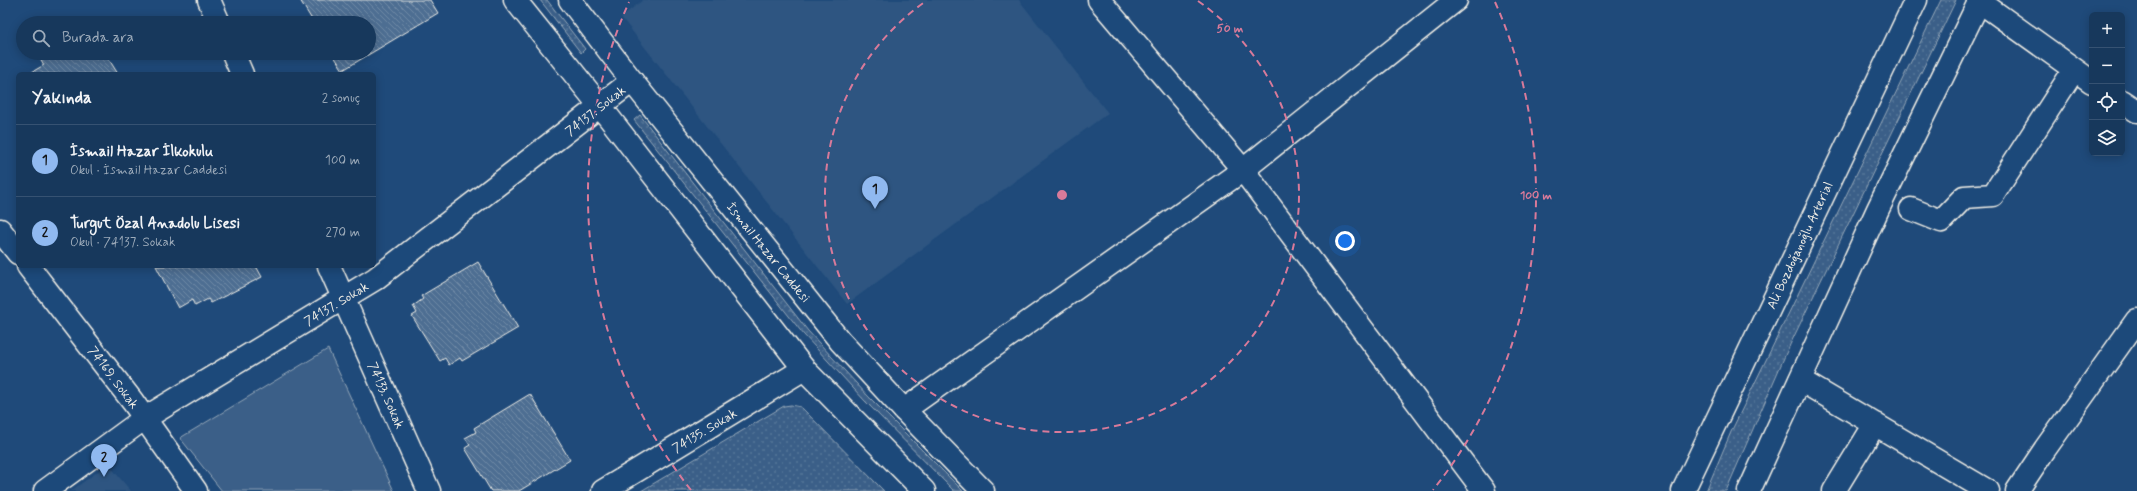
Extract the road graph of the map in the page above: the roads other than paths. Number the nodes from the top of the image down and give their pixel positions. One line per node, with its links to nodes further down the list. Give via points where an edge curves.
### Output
1 (209, 0): 8 (street)
2 (515, 0): 15 (street)
3 (570, 0): 13 (street, İsmail Hazar Caddesi)
4 (1099, 0): 17 (street)
5 (1456, 0): 17 (street)
6 (1980, 1): 10 (street); 26 (street, via 1878,209)
7 (1912, 2): 37 (street, Ali Bozdoğanoğlu Arterial)
8 (216, 16)
9 (235, 60): 11 (street)
10 (2074, 70): 12 (street); 18 (street, via 1993,196 1964,197 1941,220)
11 (241, 72)
12 (2089, 80)
13 (632, 81): 15 (street, 74137. Sokak); 27 (street, İsmail Hazar Caddesi, via 840,341)
14 (2125, 103): 16 (street)
15 (600, 106): 23 (street, 74137. Sokak, via 375,280); 25 (street)
16 (2137, 111)
17 (1243, 170): 27 (street); 36 (street)
18 (1910, 209)
19 (0, 230): 20 (street)
20 (16, 250)
21 (30, 268): 28 (street, 74169. Sokak)
22 (330, 268): 23 (street, 74133. Sokak)
23 (344, 299): 28 (street, 74137. Sokak); 32 (street, 74133. Sokak)
24 (2135, 327): 41 (street)
25 (804, 369): 33 (street, 74135. Sokak); 34 (street)
26 (1800, 380): 29 (street); 38 (street)
27 (904, 410): 35 (street, İsmail Hazar Caddesi)
28 (145, 418): 30 (street, 74137. Sokak); 31 (street, 74169. Sokak)
29 (1875, 424): 39 (street); 40 (street)
30 (45, 491)
31 (196, 491)
32 (429, 491)
33 (603, 491)
34 (924, 491)
35 (983, 491)
36 (1484, 491)
37 (1683, 491)
38 (1749, 491)
39 (1834, 491)
40 (1988, 491)
41 (2017, 491)

